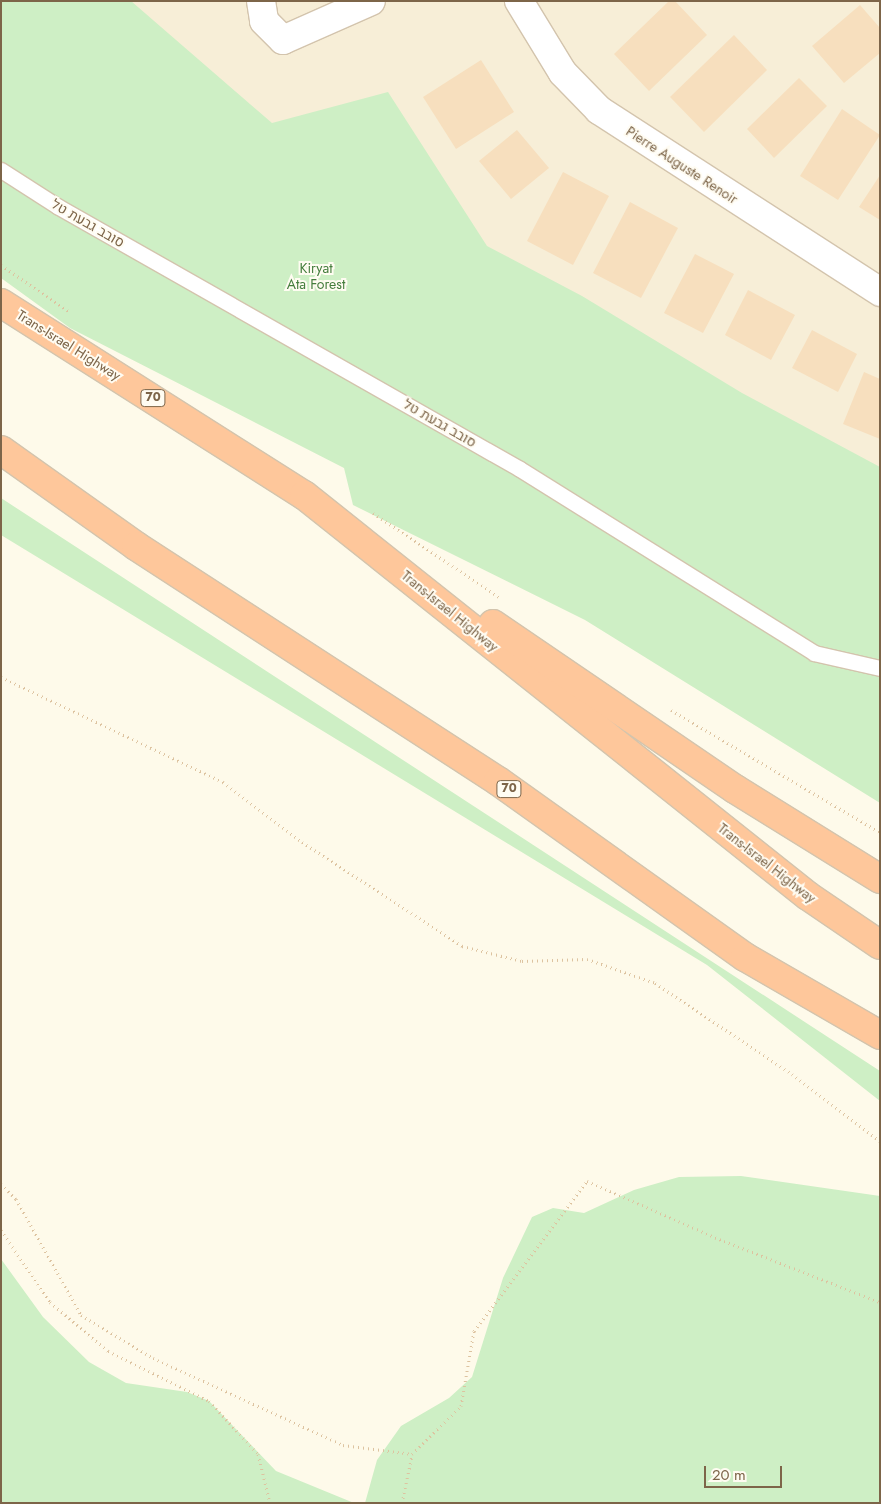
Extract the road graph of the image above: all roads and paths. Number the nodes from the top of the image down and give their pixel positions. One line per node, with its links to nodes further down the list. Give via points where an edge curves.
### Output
1 (262, 1): 2 (street, via 264,21 283,40)
2 (371, 1)
3 (519, 1): 6 (street, Pierre Auguste Renoir, via 563,73 599,110)
4 (1, 170): 13 (lane, סובב גבעת טל, via 57,206 520,469 814,653)
5 (1, 265): 8 (path)
6 (880, 292)
7 (1, 303): 10 (highway, Trans-Israel Highway / 70)
8 (72, 314)
9 (1, 450): 19 (highway, 70, via 136,546 498,781)
10 (304, 495): 17 (highway, via 735,789); 18 (highway, Trans-Israel Highway / 70, via 808,896)
11 (368, 510): 12 (path)
12 (506, 602)
13 (880, 668)
14 (1, 677): 22 (path, via 223,782 302,842 462,946 522,961 587,959 655,983 792,1074)
15 (663, 706): 16 (path)
16 (880, 832)
17 (880, 879)
18 (880, 945)
19 (744, 957): 20 (highway, 70); 21 (highway)
20 (880, 1035)
21 (880, 1050)
22 (880, 1141)
23 (1, 1184): 26 (path, via 16,1198 81,1314 153,1358 343,1445)
24 (1, 1230): 27 (path, via 50,1302 108,1351 209,1400 258,1454)
25 (880, 1302): 26 (path, via 724,1241 587,1181 474,1331 461,1406)
26 (412, 1454): 28 (path)
27 (270, 1503)
28 (402, 1503)

